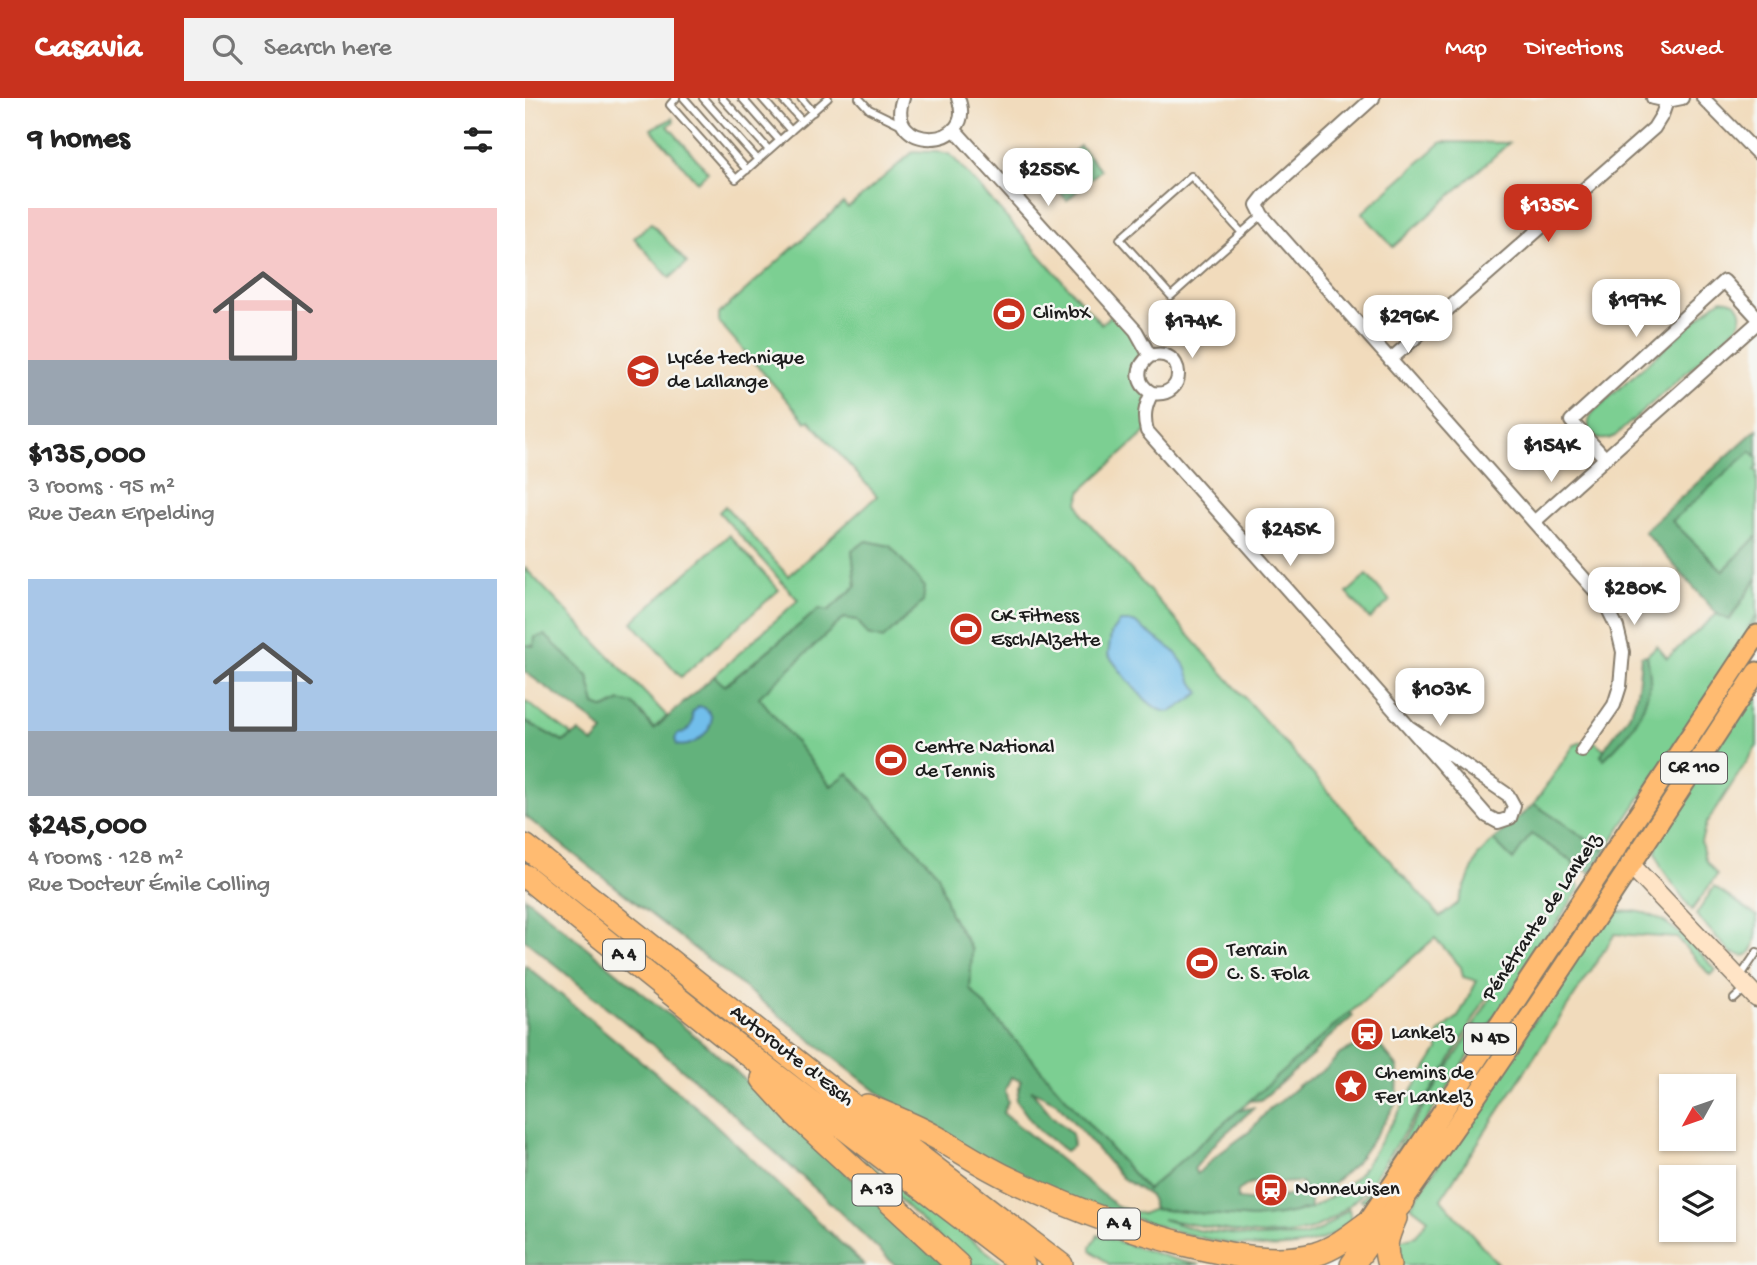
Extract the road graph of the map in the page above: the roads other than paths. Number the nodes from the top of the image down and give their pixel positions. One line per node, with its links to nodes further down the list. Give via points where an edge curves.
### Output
1 (676, 98): 27 (lane, via 670,105 736,179)
2 (684, 98): 27 (lane)
3 (703, 98): 26 (lane)
4 (722, 98): 24 (lane)
5 (742, 98): 23 (lane)
6 (762, 98): 22 (lane)
7 (781, 98): 19 (lane)
8 (801, 98): 18 (lane)
9 (859, 98): 20 (lane, via 869,109)
10 (903, 98): 20 (street)
11 (1373, 98): 28 (street, via 1264,196)
12 (1653, 98): 17 (street)
13 (1682, 98): 17 (street)
14 (1703, 98): 25 (street)
15 (824, 99): 18 (lane)
16 (961, 99): 21 (street)
17 (1667, 101): 33 (street, via 1654,128)
18 (813, 112): 19 (lane)
19 (802, 121): 22 (lane)
20 (906, 127): 21 (street, via 930,140)
21 (954, 129): 32 (street, via 1136,331)
22 (791, 131): 23 (lane)
23 (780, 141): 24 (lane)
24 (769, 150): 26 (lane)
25 (1757, 153)
26 (758, 160): 27 (lane)
27 (747, 170)
28 (1259, 210): 29 (lane); 33 (street)
29 (1242, 233): 29 (lane, via 1171,296 1121,239 1191,176)
30 (1757, 317): 35 (street, via 1724,281 1571,421)
31 (1757, 323): 35 (street)
32 (1150, 356): 34 (street, via 1141,366 1140,379); 34 (street, via 1168,357 1178,373 1171,390)
33 (1390, 360): 36 (street)
34 (1152, 393): 39 (street, via 1145,411 1147,431)
35 (1605, 458): 36 (street)
36 (1534, 522): 40 (street, via 1604,601 1623,652 1621,686 1614,705)
37 (1757, 635): 42 (main road, Pénétrante de Lankelz / CR 110, via 1691,736)
38 (1757, 672): 42 (main road, Pénétrante de Lankelz / CR 110)
39 (1409, 727): 39 (street, via 1487,816 1498,822 1510,818 1514,806 1508,795)
40 (1582, 751)
41 (525, 846): 47 (highway, Autoroute d'Esch / A 4)
42 (1622, 858): 45 (main road); 48 (main road, Pénétrante de Lankelz / N 4D); 49 (main road, Pénétrante de Lankelz / N 4D)
43 (525, 876): 46 (highway, Autoroute d'Esch / A 4)
44 (1757, 952): 45 (lane)
45 (1744, 991)
46 (723, 1035): 50 (highway, A 13, via 796,1115); 51 (highway, Autoroute d'Esch / A 4)
47 (835, 1092): 49 (highway, A 4, via 931,1134 1038,1192 1111,1222 1192,1246 1252,1258 1298,1258 1342,1242); 52 (highway, Autoroute d'Esch / A 4)
48 (1403, 1201): 53 (highway); 54 (highway, via 1386,1240)
49 (1366, 1224): 53 (highway)
50 (958, 1265)
51 (1023, 1265)
52 (1061, 1265)
53 (1350, 1265)
54 (1389, 1265)

